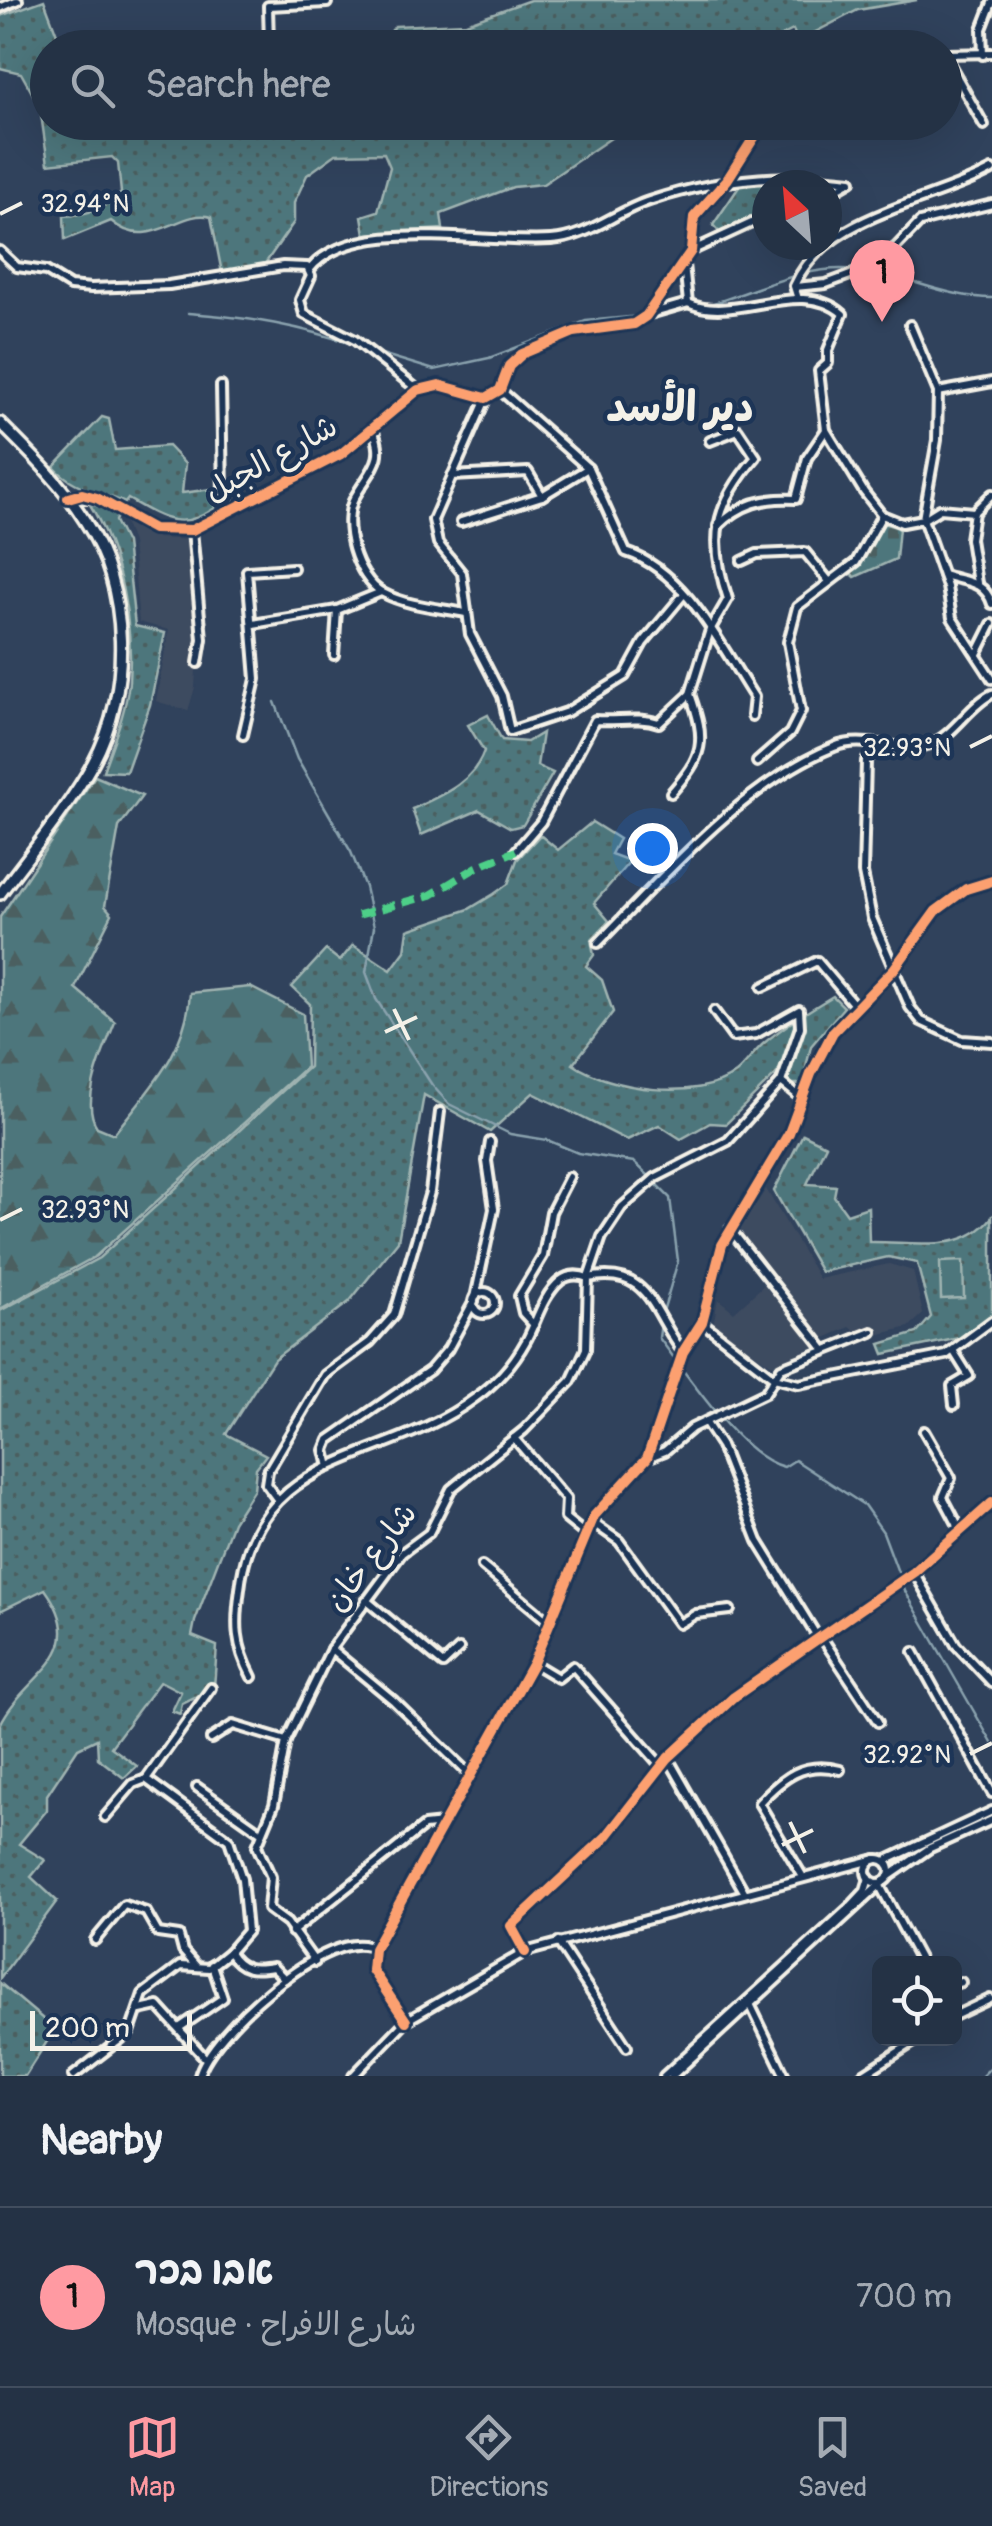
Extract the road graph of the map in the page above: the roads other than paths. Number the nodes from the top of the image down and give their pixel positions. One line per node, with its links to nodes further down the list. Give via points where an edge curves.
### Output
1 (18, 0): 4 (street)
2 (327, 3): 5 (street, via 268,6)
3 (992, 3): 8 (street, via 982,28)
4 (0, 8)
5 (271, 30)
6 (992, 53): 8 (street)
7 (962, 54): 8 (street)
8 (982, 55)
9 (962, 86): 10 (street)
10 (984, 125)
11 (753, 140): 13 (street)
12 (992, 170): 21 (street, via 841,235 800,272)
13 (728, 180): 14 (street); 17 (street, via 694,217); 20 (street, via 646,202 574,237 367,241 332,249)
14 (752, 182)
15 (992, 204): 21 (street, via 920,222 861,271 826,284)
16 (752, 223): 17 (street)
17 (692, 251): 19 (street)
18 (0, 252): 20 (street, via 17,266 91,288 169,285 283,266)
19 (684, 262): 23 (street); 24 (street)
20 (310, 269): 28 (street, via 300,300 304,314 355,340)
21 (794, 286): 22 (street)
22 (798, 299): 23 (street, via 707,312); 34 (street, via 832,304 843,314 828,363 819,371)
23 (688, 303): 24 (street)
24 (646, 316): 29 (street, via 634,324 574,332 522,354)
25 (910, 325): 30 (street)
26 (992, 382): 30 (street)
27 (221, 386): 41 (street, via 223,492)
28 (418, 390): 31 (street, via 438,385); 33 (street, شارع الجبل)
29 (500, 390): 31 (street); 36 (street)
30 (938, 392): 44 (street)
31 (486, 398): 37 (street)
32 (0, 423): 40 (main road)
33 (372, 428): 41 (street, شارع الجبل, via 340,454); 53 (street, via 380,458 348,516 364,570)
34 (826, 430): 43 (street); 46 (street, via 807,458 796,499 735,509)
35 (710, 441): 46 (street, via 738,430 756,457 728,489)
36 (588, 468): 39 (street); 54 (street, via 626,552 645,558)
37 (452, 476): 39 (street, via 528,472); 57 (street, via 432,520 438,543 462,573)
38 (992, 494): 42 (street)
39 (542, 496): 45 (street)
40 (68, 498): 47 (street, شارع الجبل, via 97,498 153,528); 74 (main road, via 91,530 112,583 121,647 118,689 93,762)
41 (230, 508): 47 (street, شارع الجبل)
42 (974, 512): 44 (street, via 940,509); 52 (street, via 970,539)
43 (882, 515): 44 (street, via 902,523); 51 (street, via 856,562)
44 (923, 519): 50 (street)
45 (461, 522)
46 (717, 527): 60 (street, via 717,565 728,599)
47 (192, 530): 63 (street, via 202,639)
48 (742, 562): 51 (street, via 756,554 805,552)
49 (292, 568): 58 (street, via 247,571)
50 (943, 576): 52 (street); 61 (street, via 952,618)
51 (828, 580): 70 (street, via 798,608 788,642 800,711 790,733)
52 (977, 583): 55 (street)
53 (381, 592): 56 (street); 57 (street)
54 (684, 594): 57 (street, via 643,642 625,676 567,712 510,732); 60 (street)
55 (992, 604)
56 (337, 610): 58 (street); 62 (street)
57 (466, 613)
58 (253, 624): 68 (street, via 256,694)
59 (992, 624): 61 (street)
60 (710, 630): 65 (street); 67 (street, via 754,697)
61 (976, 654): 64 (street)
62 (334, 655)
63 (198, 663)
64 (992, 679)
65 (690, 694): 71 (street, via 702,739 694,767); 72 (street, via 659,723 641,717 594,720 541,822)
66 (992, 694): 69 (street, via 932,743)
67 (752, 716)
68 (243, 735)
69 (878, 745): 75 (street, via 837,745 802,762 701,839); 76 (street, via 866,761 863,873 872,918)
70 (757, 762)
71 (671, 794)
72 (516, 851)
73 (992, 881): 76 (street, via 966,889 936,912)
74 (0, 894)
75 (598, 943)
76 (894, 969): 78 (street); 80 (street, via 922,1021 962,1040)
77 (763, 987): 78 (street, via 817,961)
78 (856, 1007): 82 (street, via 833,1032)
79 (714, 1012): 81 (street, via 733,1036 756,1034 799,1010)
80 (992, 1042)
81 (781, 1082): 82 (street); 88 (street, شارع خان, via 728,1141 655,1178 622,1207 602,1236)
82 (801, 1098): 86 (street, via 789,1134)
83 (440, 1112): 107 (street, via 430,1192 399,1305 370,1342 325,1374 268,1471 266,1484)
84 (490, 1142): 87 (street, via 494,1210)
85 (569, 1177): 95 (street, via 551,1212 542,1256 519,1296)
86 (730, 1229): 94 (street); 97 (street)
87 (478, 1273): 89 (street); 90 (street)
88 (588, 1278): 95 (street, via 558,1282); 98 (street, via 612,1273 639,1286); 104 (street, شارع خان, via 586,1349 571,1381)
89 (488, 1293): 90 (street); 91 (street, via 495,1306)
90 (474, 1299): 91 (street); 92 (street)
91 (479, 1312): 92 (street)
92 (464, 1320): 106 (street, via 430,1370 330,1440)
93 (992, 1321): 99 (street)
94 (702, 1322): 98 (street); 100 (street)
95 (534, 1325): 106 (street, via 510,1365 476,1398)
96 (872, 1332): 97 (street)
97 (824, 1350): 100 (street, via 781,1368)
98 (684, 1352): 105 (street)
99 (954, 1352): 100 (street, via 799,1384); 101 (street, via 968,1376 952,1386)
100 (774, 1378): 102 (street, via 765,1393)
101 (954, 1405)
102 (706, 1423): 105 (street); 117 (street, via 758,1541)
103 (924, 1431): 110 (street, via 951,1478 942,1497)
104 (514, 1438): 111 (street, via 566,1499 565,1518); 114 (street, شارع خان, via 452,1488 430,1533 402,1553)
105 (647, 1458): 109 (street)
106 (329, 1467): 107 (street, via 298,1480)
107 (277, 1499): 122 (street, via 250,1540 241,1580 234,1630)
108 (992, 1503): 110 (street)
109 (592, 1522): 111 (street); 115 (street, via 619,1540 680,1624 696,1614)
110 (961, 1530): 113 (street)
111 (586, 1535): 116 (street)
112 (482, 1566): 116 (street)
113 (914, 1572): 117 (street); 123 (street, via 956,1645)
114 (366, 1600): 118 (street, via 443,1664); 119 (street, شارع خان)
115 (730, 1610)
116 (550, 1623): 121 (street)
117 (820, 1637): 125 (street); 128 (street, via 734,1697)
118 (459, 1648)
119 (332, 1649): 127 (street, شارع خان); 131 (street)
120 (914, 1652): 134 (street)
121 (533, 1663): 129 (street, via 558,1678 572,1666); 131 (street)
122 (252, 1676)
123 (992, 1683)
124 (212, 1688): 132 (street)
125 (878, 1722)
126 (211, 1739): 127 (street, via 232,1726)
127 (286, 1741): 139 (street, شارع خان)
128 (668, 1758): 129 (street); 145 (street)
129 (662, 1767): 151 (street, via 606,1837 511,1926)
130 (840, 1770): 143 (street, via 826,1766 791,1774 759,1802)
131 (470, 1775): 138 (street)
132 (146, 1780): 136 (street, via 133,1784); 150 (street, via 230,1840 247,1931)
133 (196, 1787): 139 (street)
134 (992, 1792)
135 (992, 1811): 140 (street)
136 (104, 1817)
137 (992, 1820): 144 (street, via 930,1848)
138 (443, 1824): 146 (street, via 424,1826); 149 (street)
139 (262, 1833): 146 (street, شارع خان, via 257,1846 271,1877 268,1909)
140 (880, 1860): 141 (street); 142 (street, via 869,1863); 144 (street)
141 (846, 1866): 142 (street); 143 (street)
142 (868, 1876): 144 (street); 169 (street, via 866,1891 851,1906)
143 (804, 1877): 145 (street)
144 (884, 1882): 152 (street); 158 (street)
145 (746, 1893): 148 (street)
146 (292, 1932): 153 (street, شارع خان)
147 (95, 1940): 155 (street, via 124,1905 146,1912 158,1932 180,1936)
148 (558, 1942): 151 (street); 164 (street)
149 (374, 1948): 153 (street, via 348,1942); 161 (street, via 376,1980)
150 (229, 1952): 154 (street); 156 (street, via 248,1970 273,1967)
151 (524, 1952): 161 (street)
152 (918, 1956)
153 (315, 1962): 156 (street)
154 (212, 1965): 155 (street); 162 (street, via 221,2002)
155 (196, 1967): 159 (street, via 180,1966 144,1994)
156 (286, 1979): 165 (street)
157 (990, 1999): 160 (street)
158 (751, 2006): 170 (street); 171 (street)
159 (140, 2010): 162 (street, via 158,2006); 167 (street, via 130,2032)
160 (962, 2012)
161 (406, 2021): 166 (street)
162 (178, 2028): 165 (street)
163 (907, 2046): 172 (street)
164 (627, 2047)
165 (205, 2058): 168 (street)
166 (357, 2075)
167 (73, 2076)
168 (199, 2076)
169 (664, 2076)
170 (672, 2076)
171 (785, 2076)
172 (860, 2076)

